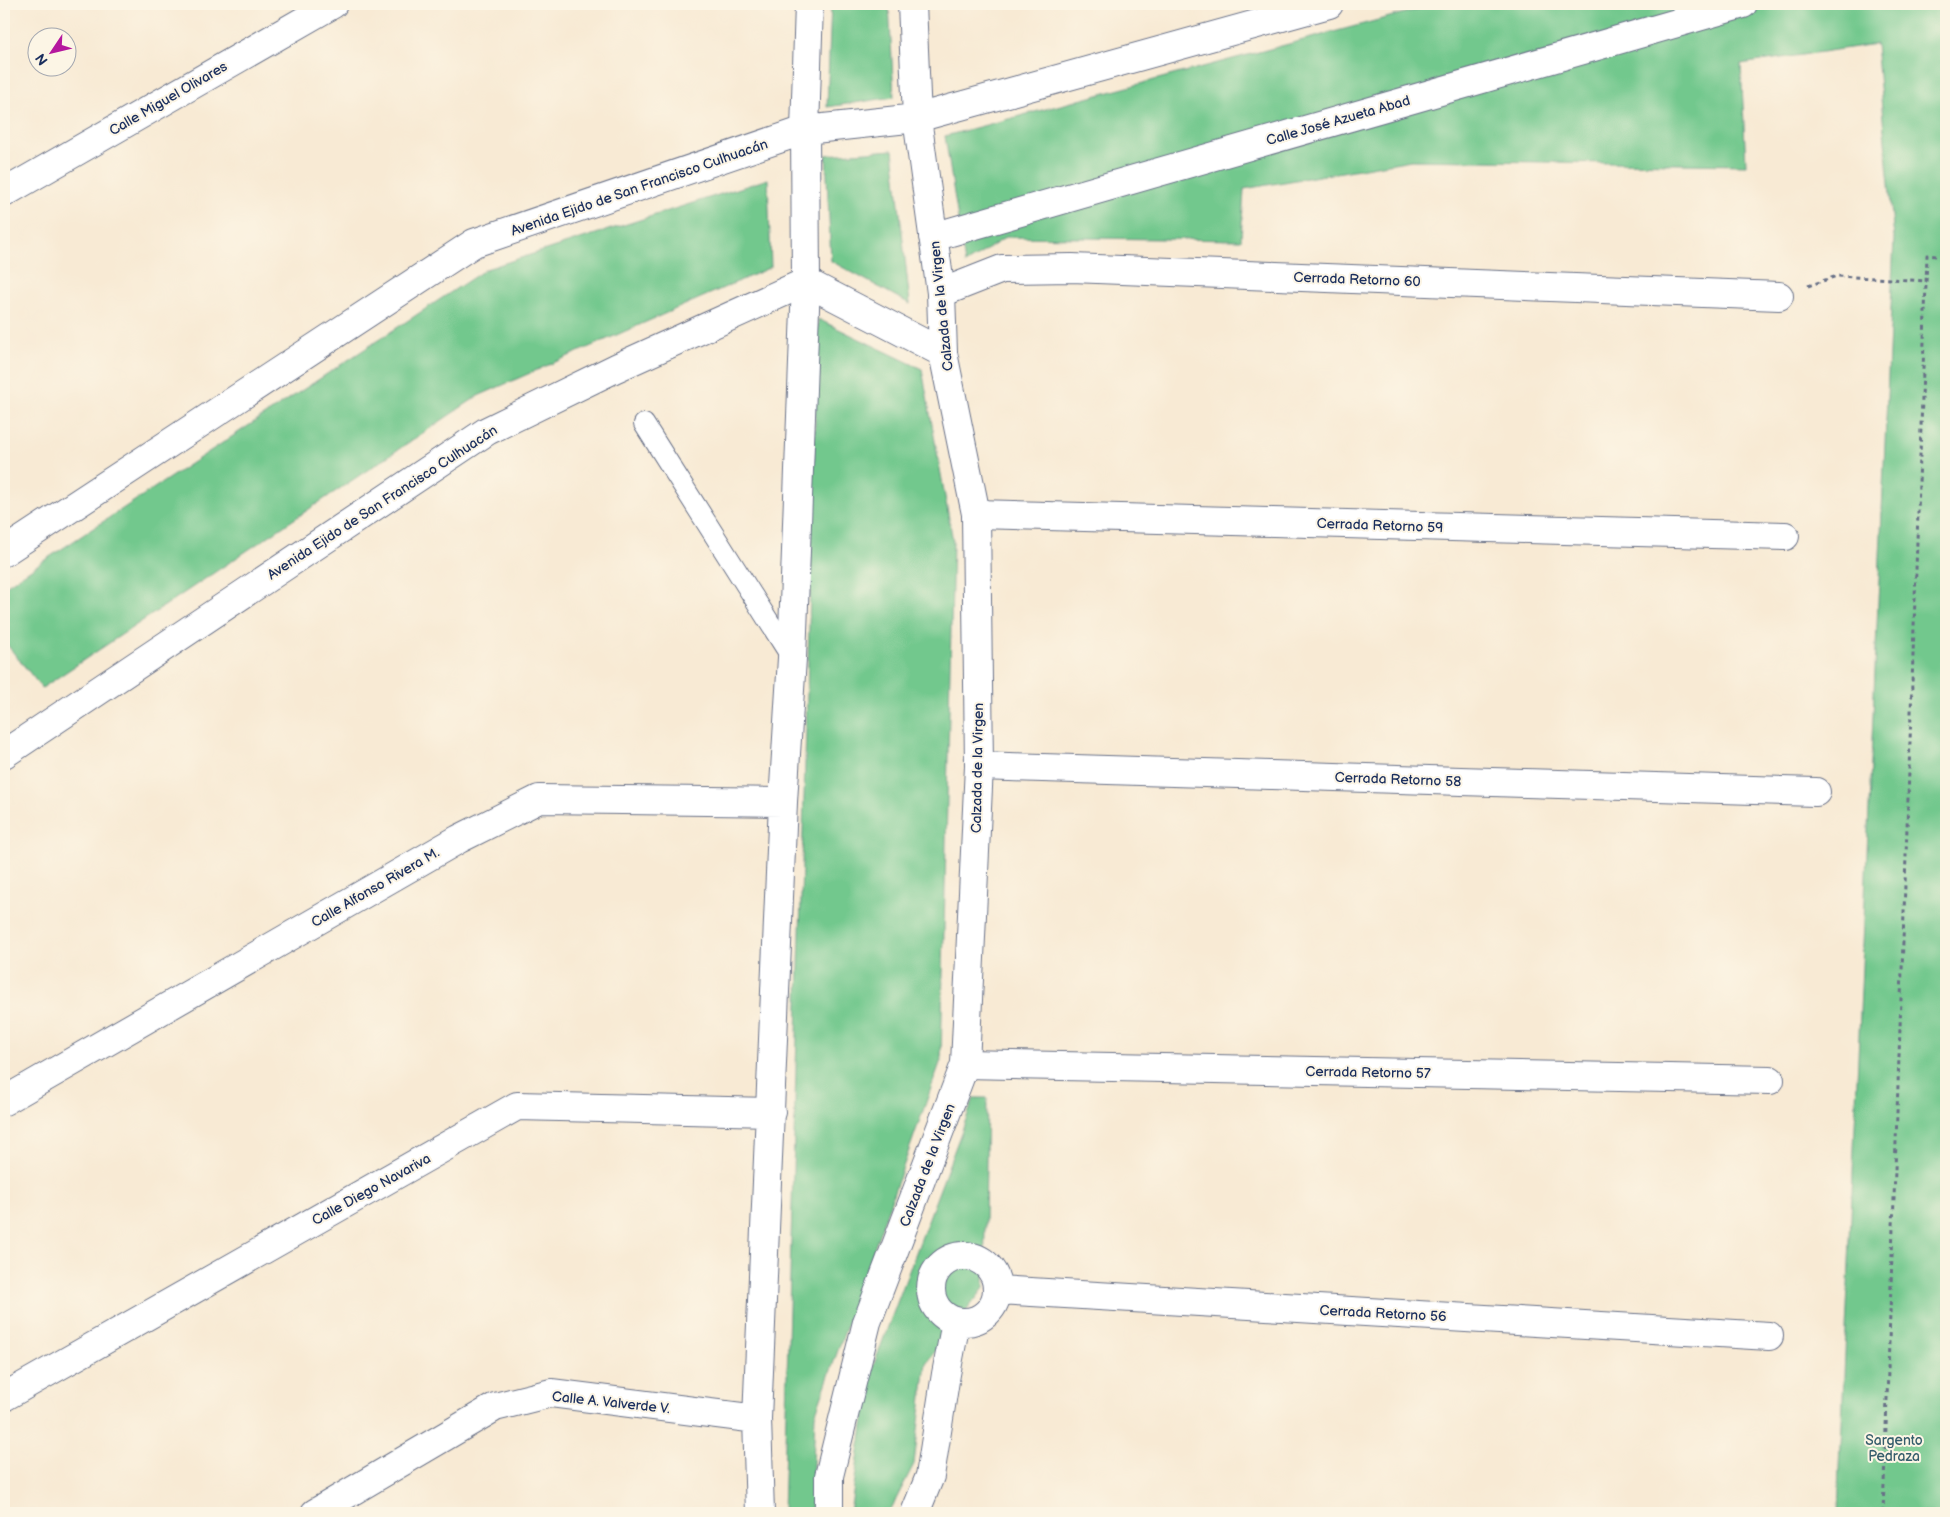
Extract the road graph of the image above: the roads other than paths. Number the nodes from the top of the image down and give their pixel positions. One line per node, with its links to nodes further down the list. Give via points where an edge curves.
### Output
1 (333, 4): 8 (street, Calle Miguel Olivares)
2 (809, 4): 7 (street)
3 (912, 4): 6 (street, Calzada de la Virgen)
4 (1329, 4): 6 (street)
5 (1743, 4): 9 (street, Calle José Azueta Abad)
6 (917, 118): 7 (street, Avenida Ejido de San Francisco Culhuacán); 9 (street, Calzada de la Virgen)
7 (805, 130): 10 (street); 17 (street, Avenida Ejido de San Francisco Culhuacán, via 474,243)
8 (4, 193)
9 (933, 237): 11 (street, Calzada de la Virgen)
10 (806, 282): 13 (street); 18 (street); 19 (street, Avenida Ejido de San Francisco Culhuacán, via 487,431)
11 (940, 293): 12 (street, Cerrada Retorno 60, via 1002,268 1072,268); 13 (street, Calzada de la Virgen)
12 (1779, 296)
13 (944, 353): 15 (street, Calzada de la Virgen)
14 (644, 424): 18 (lane)
15 (976, 514): 16 (street, Cerrada Retorno 59); 20 (street, Calzada de la Virgen)
16 (1785, 536)
17 (4, 552)
18 (792, 658): 22 (street)
19 (4, 754)
20 (979, 766): 21 (street, Cerrada Retorno 58); 23 (street, Calzada de la Virgen)
21 (1816, 792)
22 (782, 802): 25 (street, Calle Alfonso Rivera M., via 539,799 458,839); 26 (street)
23 (965, 1064): 24 (street, Cerrada Retorno 57); 34 (street, Calzada de la Virgen, via 867,1322 829,1476)
24 (1770, 1080)
25 (4, 1101)
26 (771, 1112): 30 (street, Calle Diego Navariva, via 517,1106); 31 (street)
27 (998, 1290): 28 (street, via 994,1304 985,1316 971,1322); 28 (street, via 996,1275 986,1263 973,1256 958,1256 944,1261 934,1273 930,1288 934,1303 943,1315); 29 (street, Cerrada Retorno 56)
28 (956, 1322): 35 (street, via 930,1476)
29 (1769, 1336)
30 (4, 1397)
31 (757, 1418): 32 (street, Calle A. Valverde V., via 551,1393 495,1407); 33 (street)
32 (315, 1513)
33 (760, 1513)
34 (829, 1513)
35 (915, 1513)

